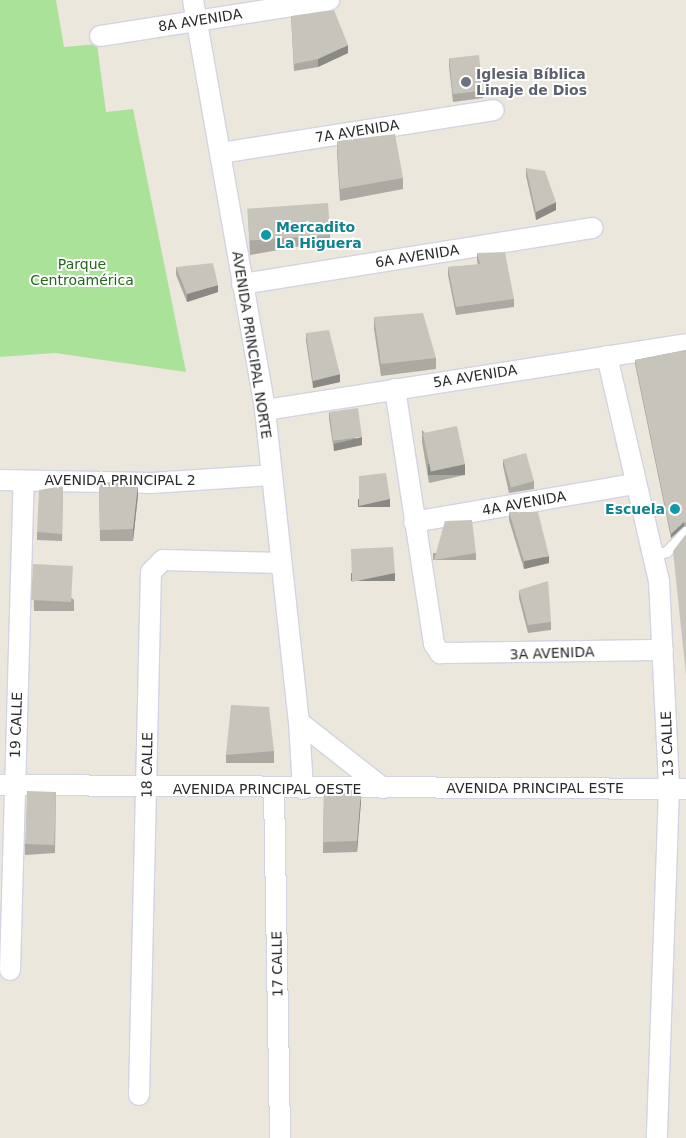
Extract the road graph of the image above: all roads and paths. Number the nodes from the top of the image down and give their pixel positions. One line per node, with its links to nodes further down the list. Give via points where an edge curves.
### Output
1 (193, 0): 3 (street, AVENIDA PRINCIPAL NORTE)
2 (329, 0): 3 (street, 8A AVENIDA)
3 (197, 20): 4 (street, 8A AVENIDA); 6 (street, AVENIDA PRINCIPAL NORTE)
4 (100, 36)
5 (494, 110): 6 (street, 7A AVENIDA)
6 (220, 153): 8 (street, AVENIDA PRINCIPAL NORTE)
7 (593, 228): 8 (street, 6A AVENIDA)
8 (242, 284): 12 (street, AVENIDA PRINCIPAL NORTE)
9 (686, 344): 10 (street, 5A AVENIDA)
10 (607, 356): 11 (street, 5A AVENIDA); 16 (street, 13 CALLE)
11 (396, 389): 12 (street, 5A AVENIDA); 17 (street)
12 (265, 410): 13 (street, AVENIDA PRINCIPAL NORTE)
13 (271, 475): 15 (street, AVENIDA PRINCIPAL 2, via 152,483); 20 (street, AVENIDA PRINCIPAL NORTE)
14 (0, 480): 15 (street, AVENIDA PRINCIPAL 2)
15 (24, 480): 23 (street, 19 CALLE)
16 (634, 484): 17 (street, 4A AVENIDA); 19 (street, 13 CALLE)
17 (414, 522): 21 (street, 3A AVENIDA, via 434,644 440,653)
18 (686, 532): 19 (lane, via 667,552)
19 (656, 555): 21 (street, 13 CALLE)
20 (281, 563): 22 (street, AVENIDA PRINCIPAL NORTE); 27 (street, 18 CALLE, via 162,560 154,565)
21 (663, 650): 26 (street, 13 CALLE)
22 (299, 722): 24 (street); 25 (street, AVENIDA PRINCIPAL NORTE)
23 (7, 785): 27 (street, AVENIDA PRINCIPAL OESTE); 29 (street, 19 CALLE)
24 (383, 788): 25 (street, AVENIDA PRINCIPAL OESTE); 26 (street, AVENIDA PRINCIPAL ESTE)
25 (303, 789): 28 (street, AVENIDA PRINCIPAL OESTE)
26 (678, 789): 32 (street, 13 CALLE)
27 (146, 790): 28 (street, AVENIDA PRINCIPAL OESTE); 30 (street, 18 CALLE)
28 (274, 790): 31 (street, 17 CALLE)
29 (10, 970)
30 (139, 1095)
31 (280, 1138)
32 (657, 1138)

